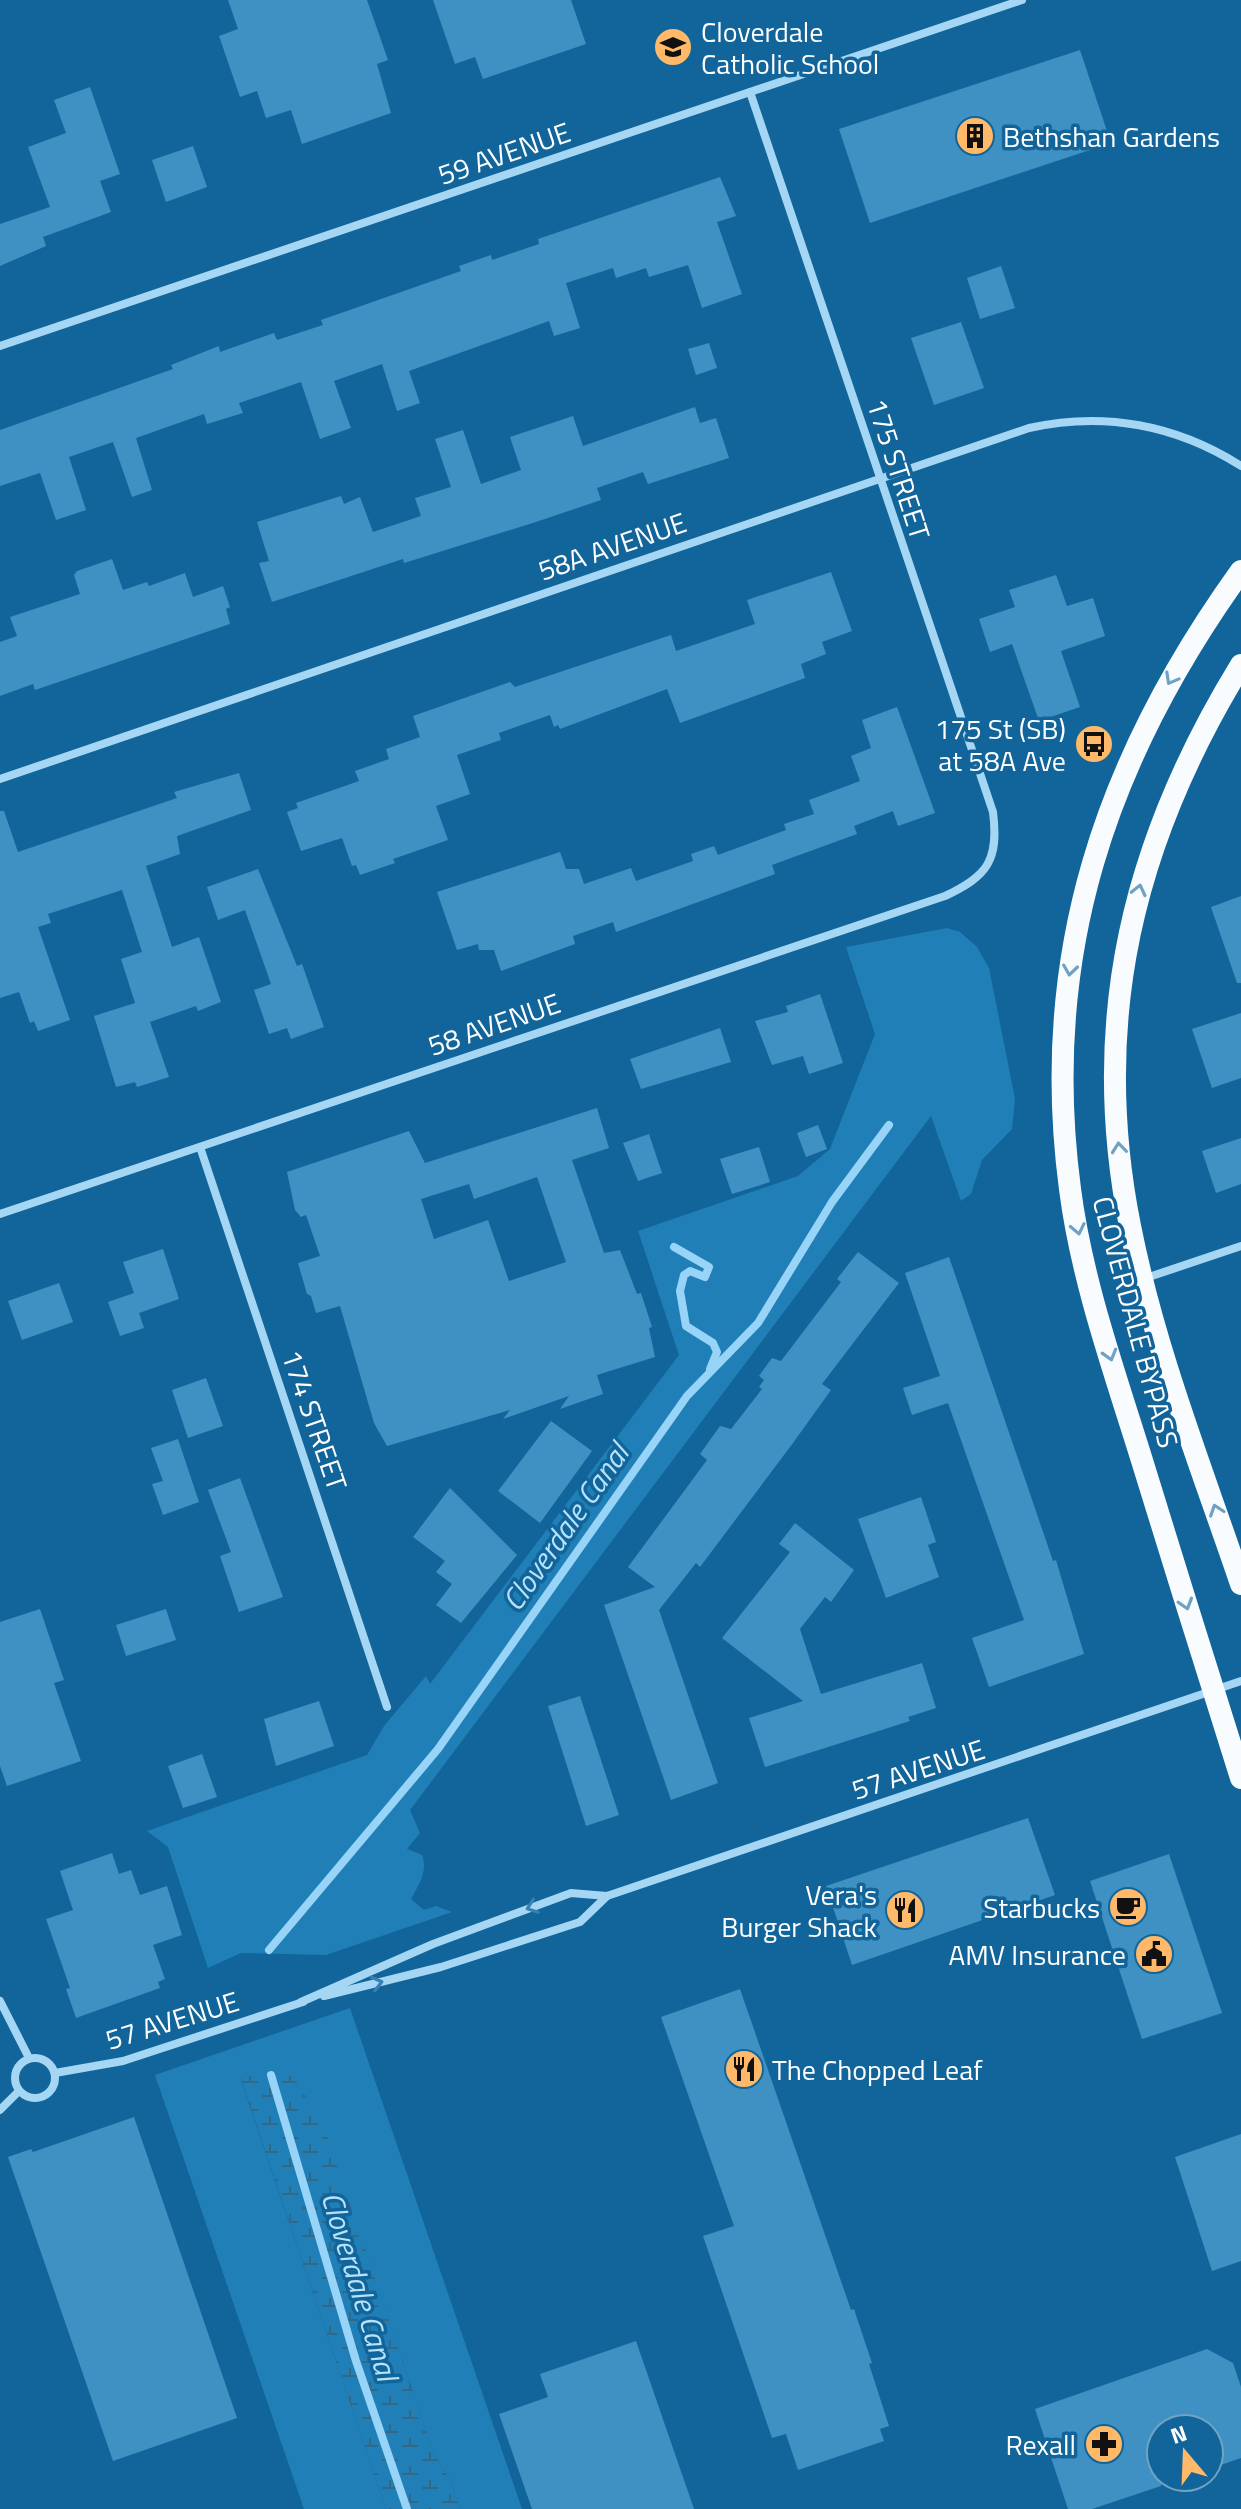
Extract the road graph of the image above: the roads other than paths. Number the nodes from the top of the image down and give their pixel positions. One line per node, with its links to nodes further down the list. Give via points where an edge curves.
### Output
1 (1022, 0): 2 (street, 59 AVENUE)
2 (750, 92): 3 (street, 59 AVENUE); 5 (street, 175 STREET)
3 (0, 346)
4 (1241, 466): 5 (street, 58A AVENUE, via 1174,433 1137,423 1079,420 1029,428)
5 (878, 479): 8 (street, 58A AVENUE); 9 (street, 175 STREET, via 993,812 996,837)
6 (1241, 571): 16 (highway, CLOVERDALE BYPASS, one-way to 16, via 1173,675 1128,761 1108,813 1078,917 1062,1082 1070,1191 1088,1280)
7 (1241, 665): 13 (highway, CLOVERDALE BYPASS, one-way to 7, via 1115,1117 1121,977 1156,834 1198,739)
8 (0, 779)
9 (991, 860): 10 (street, 58 AVENUE, via 969,885 945,896)
10 (200, 1147): 11 (street, 58 AVENUE); 17 (street, 174 STREET)
11 (0, 1214)
12 (1241, 1246): 13 (street)
13 (1143, 1279): 14 (highway, CLOVERDALE BYPASS, one-way to 13)
14 (1241, 1584)
15 (1241, 1681): 16 (street, 57 AVENUE)
16 (1213, 1691): 18 (highway, CLOVERDALE BYPASS); 19 (street, 57 AVENUE)
17 (387, 1707)
18 (1241, 1778)
19 (607, 1896): 21 (street, 57 AVENUE, one-way to 21, via 571,1893 433,1944); 21 (street, 57 AVENUE, one-way to 19, via 441,1967 580,1922)
20 (0, 2001): 22 (street)
21 (301, 2002): 23 (street, 57 AVENUE, via 123,2061)
22 (29, 2058): 23 (street, via 42,2059); 24 (street, via 15,2071)
23 (55, 2073): 24 (street, via 53,2087 44,2097 30,2098)
24 (19, 2091): 25 (street)
25 (0, 2110)

